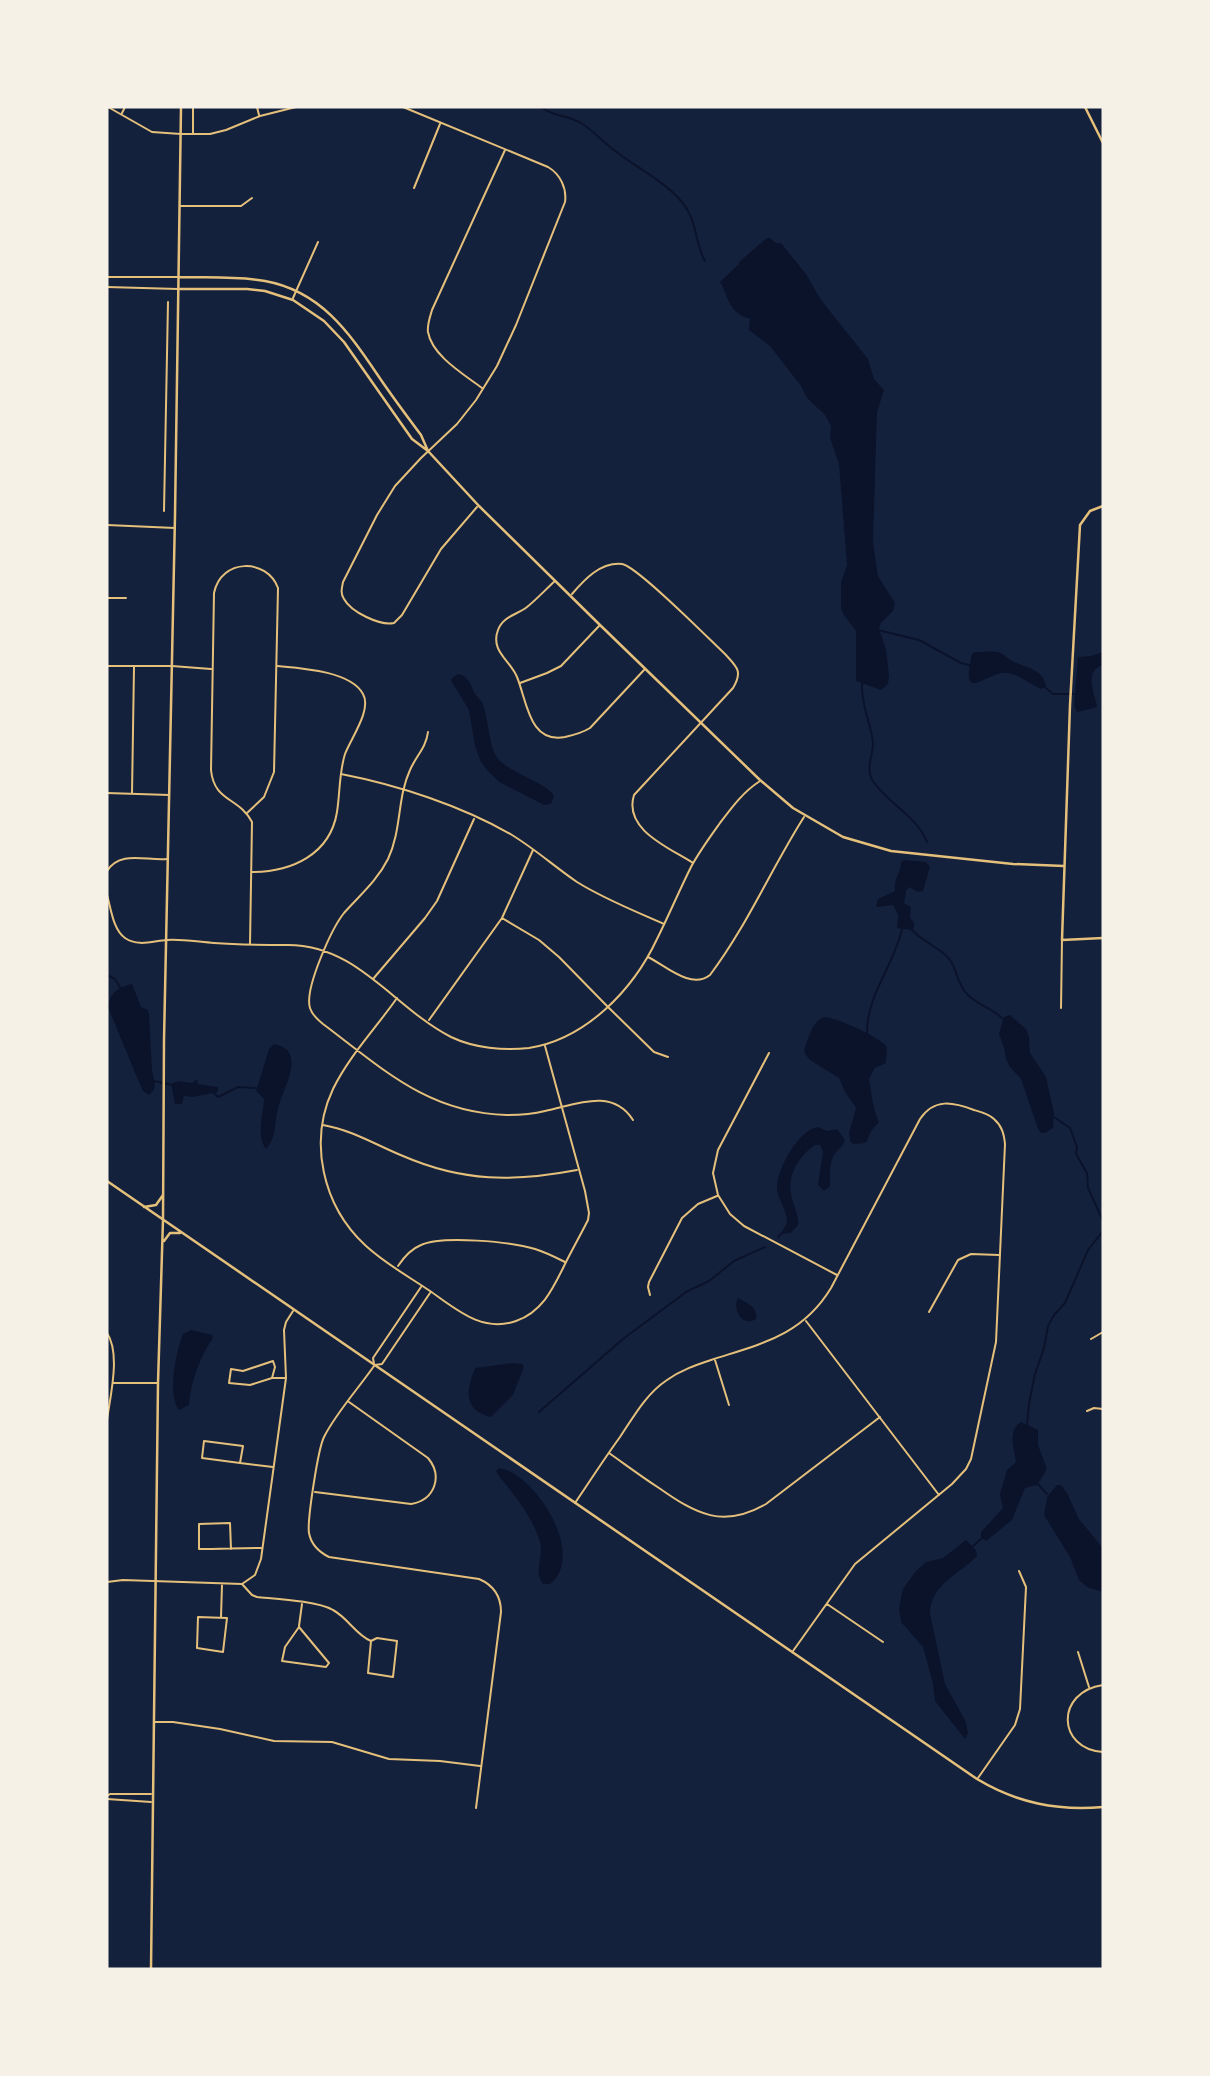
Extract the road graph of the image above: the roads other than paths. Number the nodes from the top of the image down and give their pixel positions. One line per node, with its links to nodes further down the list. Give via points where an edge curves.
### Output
1 (107, 107): 9 (street)
2 (125, 107): 9 (street)
3 (181, 107): 12 (street)
4 (193, 107): 13 (street)
5 (257, 107): 10 (street)
6 (296, 107): 10 (street)
7 (403, 107): 11 (street)
8 (1085, 107): 14 (street)
9 (121, 114): 12 (street, via 152,132)
10 (260, 116): 13 (street, via 226,130)
11 (440, 122): 15 (street); 16 (street)
12 (181, 134): 13 (street); 18 (street)
13 (193, 134)
14 (1103, 142)
15 (505, 150): 27 (street, via 428,324 430,339 440,354); 27 (street, via 553,170 564,188 565,202 512,335)
16 (414, 188)
17 (253, 198): 18 (street, via 241,206)
18 (179, 206): 21 (street)
19 (318, 242): 24 (street)
20 (107, 277): 21 (street)
21 (179, 277): 23 (street); 24 (street, via 254,280)
22 (107, 287): 23 (street)
23 (178, 289): 25 (street, via 255,290); 33 (street)
24 (296, 291): 25 (street); 28 (street, via 321,306 346,330)
25 (293, 300): 28 (street, via 337,335 412,439)
26 (168, 302): 31 (street)
27 (483, 388): 28 (street, via 457,424)
28 (428, 451): 29 (street); 29 (street, via 395,486 377,515 343,582 347,603 384,624 394,623 441,549)
29 (479, 506): 34 (street)
30 (1103, 506): 60 (street, via 1090,511 1080,524)
31 (164, 511)
32 (107, 525): 33 (street)
33 (175, 528): 40 (street)
34 (555, 580): 35 (street); 45 (street, via 527,607 505,620 497,632 498,650)
35 (571, 595): 38 (street); 46 (street, via 598,570 626,565 725,654 737,668 738,678)
36 (107, 598): 37 (street)
37 (125, 598)
38 (600, 625): 44 (street); 45 (street, via 561,666)
39 (107, 666): 42 (street)
40 (172, 666): 42 (street); 43 (street); 53 (street)
41 (277, 666): 43 (street, via 275,580 252,568 230,569 219,577 214,593); 48 (street, via 318,670 352,683 364,694 365,710); 54 (street, via 274,772 264,797)
42 (134, 667): 52 (street)
43 (212, 669): 54 (street, via 212,779 222,796)
44 (646, 669): 45 (street, via 590,728 559,738 537,730); 46 (street)
45 (519, 684)
46 (701, 722): 49 (street); 59 (street, via 634,795 631,805 640,827)
47 (428, 732): 50 (street)
48 (341, 774): 50 (street); 62 (street, via 337,815 321,845 294,865)
49 (760, 780): 55 (street); 59 (street, via 738,799)
50 (404, 790): 56 (street); 70 (street, via 388,859 370,887 344,913)
51 (107, 793): 52 (street)
52 (132, 794): 53 (street)
53 (169, 795): 58 (street)
54 (247, 813): 62 (street, via 252,827)
55 (805, 816): 60 (street, via 843,837 891,851); 71 (street, via 710,975 691,980)
56 (475, 818): 57 (street); 72 (street, via 437,901)
57 (533, 850): 64 (street); 65 (street, via 580,884)
58 (168, 858): 61 (street, via 124,858); 67 (street)
59 (693, 863): 65 (street)
60 (1065, 866): 68 (street)
61 (107, 871)
62 (252, 872): 69 (street)
63 (107, 895): 67 (street, via 125,938 140,943)
64 (502, 918): 74 (street, via 551,950); 76 (street)
65 (664, 924): 71 (street)
66 (1103, 938): 68 (street)
67 (166, 940): 69 (street); 86 (street)
68 (1062, 940): 75 (street)
69 (250, 945): 70 (street, via 303,945)
70 (323, 950): 72 (street); 78 (street, via 309,1006 316,1018)
71 (647, 957): 74 (street)
72 (373, 980): 73 (street)
73 (397, 998): 76 (street); 78 (street)
74 (607, 1006): 77 (street, via 583,1027); 80 (street, via 654,1052)
75 (1061, 1008)
76 (428, 1021): 77 (street, via 452,1037 479,1046)
77 (545, 1045): 81 (street)
78 (358, 1051): 81 (street, via 409,1088 460,1108 509,1115); 83 (street, via 332,1092)
79 (769, 1053): 87 (street, via 718,1150 713,1173)
80 (668, 1057)
81 (562, 1107): 82 (street, via 603,1101 619,1104); 84 (street)
82 (633, 1120)
83 (322, 1125): 84 (street, via 357,1134 428,1166 470,1176 523,1178); 94 (street, via 323,1170 335,1207 363,1243)
84 (578, 1170): 93 (street, via 589,1213)
85 (107, 1181): 88 (street)
86 (163, 1195): 88 (street, via 156,1205); 89 (street)
87 (718, 1195): 95 (street, via 744,1226); 98 (street, via 682,1218 649,1282)
88 (145, 1207): 89 (street)
89 (163, 1220): 90 (street); 91 (street)
90 (183, 1234): 91 (street, via 170,1233); 99 (street)
91 (163, 1244): 110 (street)
92 (1000, 1255): 95 (street, via 1003,1132 989,1115 943,1103 920,1119); 100 (street, via 966,1255 958,1260); 121 (street, via 996,1342 975,1447 962,1475)
93 (565, 1262): 94 (street, via 520,1245 444,1240 420,1245); 97 (street, via 544,1302 516,1321 493,1324 473,1319)
94 (397, 1268): 96 (street)
95 (838, 1275): 101 (street)
96 (422, 1286): 97 (street); 106 (street, via 373,1357)
97 (431, 1292): 106 (street, via 382,1364)
98 (650, 1295)
99 (294, 1310): 106 (street); 107 (street, via 284,1330)
100 (929, 1312)
101 (806, 1320): 105 (street, via 768,1342); 115 (street)
102 (1103, 1332): 104 (street)
103 (107, 1333): 109 (street, via 112,1344)
104 (1091, 1339)
105 (714, 1359): 112 (street); 117 (street, via 659,1386)
106 (374, 1366): 111 (street); 122 (street)
107 (286, 1377): 108 (street); 119 (street)
108 (272, 1378): 108 (street, via 250,1385 229,1383 231,1369 243,1371 273,1361)
109 (113, 1382): 110 (street); 116 (street)
110 (158, 1382): 126 (street)
111 (349, 1402): 120 (street, via 321,1444); 120 (street, via 428,1458 436,1470 435,1486 427,1498 411,1504)
112 (729, 1405)
113 (1103, 1409): 114 (street)
114 (1087, 1411)
115 (880, 1417): 117 (street, via 766,1504 733,1516 707,1515 689,1508); 121 (street)
116 (107, 1420)
117 (608, 1453): 122 (street)
118 (240, 1463): 118 (street, via 202,1458 204,1441 243,1446); 119 (street)
119 (274, 1467): 123 (street)
120 (314, 1491): 142 (street, via 309,1534 325,1556 479,1579 496,1592 501,1612)
121 (939, 1495): 131 (street, via 861,1558)
122 (574, 1503): 136 (street)
123 (262, 1548): 124 (street); 129 (street, via 255,1575)
124 (231, 1549): 124 (street, via 200,1549 199,1524 230,1523)
125 (1019, 1571): 143 (street, via 1026,1587 1020,1709 1015,1725)
126 (156, 1581): 127 (street); 128 (street); 140 (street)
127 (107, 1582)
128 (222, 1584): 129 (street); 132 (street)
129 (242, 1584): 130 (street, via 252,1595)
130 (302, 1603): 133 (street); 134 (street, via 336,1611)
131 (826, 1604): 135 (street); 136 (street)
132 (221, 1617): 132 (street, via 227,1618 223,1652 197,1648 198,1617)
133 (299, 1627): 133 (street, via 285,1647 282,1661 326,1667 329,1662)
134 (371, 1641): 134 (street, via 397,1641 393,1677 368,1673)
135 (883, 1642)
136 (793, 1652): 143 (street)
137 (1078, 1652): 139 (street)
138 (1103, 1685): 139 (street)
139 (1090, 1688): 141 (street, via 1072,1702 1069,1724 1078,1743)
140 (154, 1722): 142 (street, via 220,1728 274,1741 331,1742 389,1759); 144 (street)
141 (1103, 1752)
142 (481, 1766): 148 (street)
143 (977, 1779): 147 (street, via 1042,1806)
144 (153, 1794): 145 (street, via 110,1794); 146 (street)
145 (107, 1798): 146 (street)
146 (152, 1802): 149 (street)
147 (1103, 1807)
148 (476, 1808)
149 (150, 1969)

